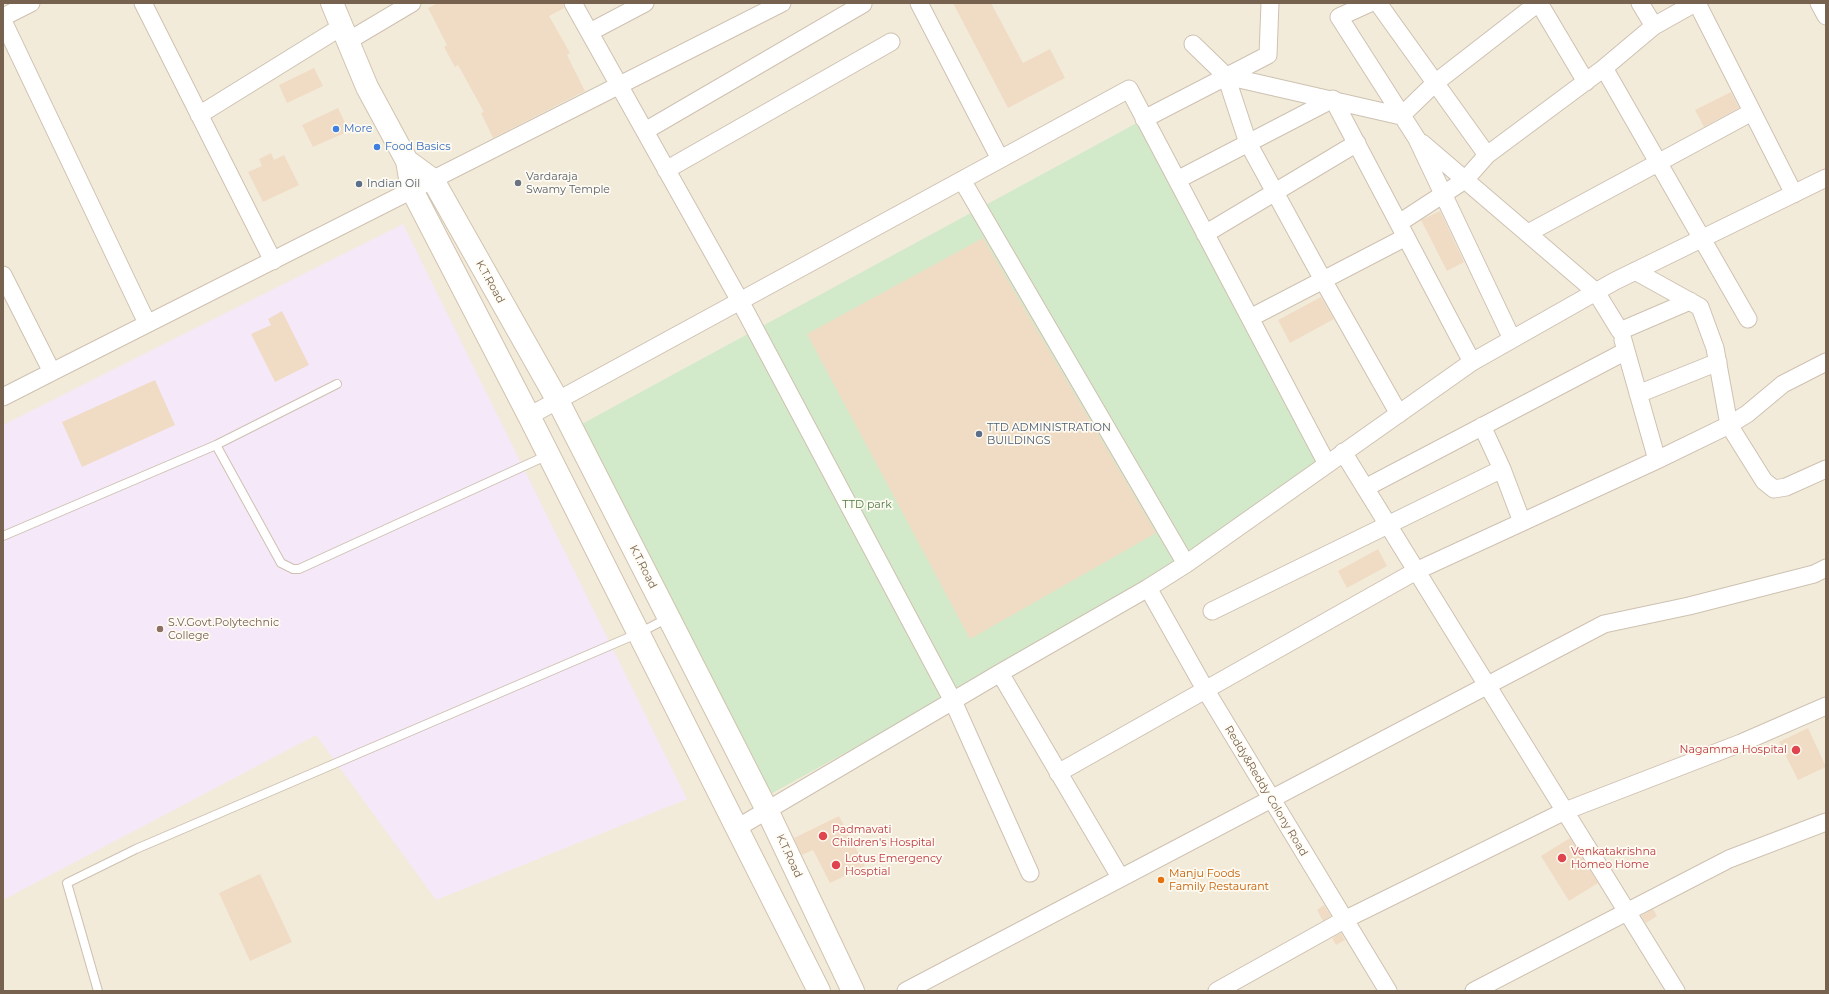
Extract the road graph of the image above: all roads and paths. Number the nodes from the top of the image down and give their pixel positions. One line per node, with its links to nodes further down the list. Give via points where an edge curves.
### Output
1 (31, 3): 18 (street)
2 (143, 3): 33 (street)
3 (332, 3): 22 (main road, K.T.Road)
4 (412, 3): 22 (street)
5 (573, 3): 21 (street)
6 (645, 3): 21 (street)
7 (782, 3): 29 (street)
8 (919, 3): 40 (street)
9 (1270, 3): 26 (street, via 1268,55)
10 (1370, 3): 32 (street, via 1339,17)
11 (1378, 3): 28 (street)
12 (1539, 3): 27 (street); 28 (street)
13 (1640, 3): 20 (street)
14 (1696, 3): 20 (street); 31 (street)
15 (1819, 3): 17 (street)
16 (863, 4): 35 (street)
17 (1826, 16)
18 (3, 17)
19 (3, 21): 66 (street)
20 (1654, 26): 25 (street)
21 (590, 32): 29 (street)
22 (344, 34): 33 (street); 41 (main road, K.T.Road, via 367,87)
23 (892, 42): 43 (street)
24 (1193, 44): 26 (street)
25 (1604, 68): 27 (street); 42 (street)
26 (1226, 76): 30 (street); 34 (street); 37 (street)
27 (1586, 82): 39 (street)
28 (1435, 83): 32 (street); 39 (street)
29 (619, 85): 35 (street); 46 (street)
30 (1333, 100): 32 (street, via 1401,116); 37 (street); 38 (street)
31 (1752, 112): 42 (street); 52 (street)
32 (1402, 114): 36 (street)
33 (199, 115): 57 (street)
34 (1144, 119): 40 (street, via 1129,89); 48 (street)
35 (645, 131): 43 (street)
36 (1417, 139): 45 (street); 51 (street)
37 (1248, 143): 48 (street); 50 (street)
38 (1357, 143): 50 (street); 53 (street)
39 (1487, 155): 45 (street)
40 (1000, 159): 47 (street)
41 (407, 161): 46 (main road, K.T.Road); 49 (main road, K.T.Road)
42 (1659, 164): 54 (street); 56 (street)
43 (666, 170): 62 (street)
44 (1826, 178): 52 (street)
45 (1465, 179): 51 (street); 54 (street)
46 (433, 180): 49 (street); 77 (main road, K.T.Road)
47 (962, 180): 62 (street); 93 (street)
48 (1177, 180): 55 (street)
49 (412, 190): 57 (street); 79 (main road, K.T.Road)
50 (1275, 192): 55 (street); 60 (street)
51 (1443, 194): 53 (street); 68 (street)
52 (1794, 194): 56 (street)
53 (1403, 230): 60 (street); 70 (street)
54 (1528, 233): 61 (street)
55 (1205, 234): 64 (street)
56 (1702, 238): 58 (street); 65 (street)
57 (273, 261): 66 (street)
58 (1635, 271): 61 (street); 63 (street)
59 (3, 275): 73 (street)
60 (1323, 280): 64 (street); 78 (street)
61 (1596, 292): 67 (street); 68 (street)
62 (740, 301): 77 (street); 103 (street)
63 (1690, 301): 67 (street); 71 (street, via 1700,307)
64 (1250, 318): 86 (street)
65 (1748, 319)
66 (147, 323): 73 (street)
67 (1620, 331): 69 (street)
68 (1512, 339): 70 (street)
69 (1626, 351): 75 (street); 81 (street)
70 (1472, 362): 78 (street)
71 (1718, 362): 75 (street); 80 (street)
72 (1826, 362): 80 (street, via 1783,384 1747,414)
73 (52, 372): 76 (street)
74 (337, 384): 82 (lane)
75 (1638, 394): 85 (street)
76 (3, 397)
77 (558, 401): 79 (street); 98 (main road, K.T.Road)
78 (1399, 414): 83 (street)
79 (529, 416): 84 (main road, K.T.Road)
80 (1729, 425): 85 (street); 88 (street, via 1764,481 1774,489 1786,487)
81 (1482, 426): 87 (street); 89 (street)
82 (216, 444): 84 (lane, via 280,563 293,569 299,569); 92 (lane)
83 (1343, 452): 86 (street); 89 (street)
84 (549, 455): 99 (main road, K.T.Road)
85 (1657, 460): 90 (street)
86 (1327, 464): 93 (street)
87 (1502, 469): 90 (street); 91 (street)
88 (1826, 469)
89 (1365, 488): 91 (street)
90 (1522, 522): 95 (street)
91 (1387, 524): 95 (street); 97 (street)
92 (3, 536)
93 (1186, 564): 96 (street)
94 (1826, 568): 101 (street, via 1814,574 1689,606 1604,624)
95 (1416, 572): 101 (street); 102 (street)
96 (1148, 588): 100 (street); 102 (street, Reddy&Reddy Colony Road)
97 (1212, 611)
98 (669, 618): 99 (lane); 107 (main road, K.T.Road)
99 (639, 633): 110 (main road, K.T.Road); 115 (lane, via 136,849 67,882)
100 (1000, 673): 103 (street); 105 (street)
101 (1487, 685): 106 (street); 108 (street)
102 (1205, 690): 105 (street); 106 (street, Reddy&Reddy Colony Road)
103 (953, 701): 107 (street); 111 (street)
104 (1826, 706): 108 (street, via 1740,743)
105 (1058, 773): 112 (street)
106 (1271, 798): 112 (street); 114 (street, Reddy&Reddy Colony Road)
107 (767, 810): 110 (street); 117 (main road, K.T.Road)
108 (1564, 811): 113 (street); 114 (street)
109 (1826, 822): 113 (street, via 1729,859)
110 (737, 828): 116 (main road, K.T.Road)
111 (1030, 873)
112 (1120, 877): 118 (street)
113 (1627, 912): 121 (street); 122 (street)
114 (1344, 920): 119 (street); 120 (street, Reddy&Reddy Colony Road)
115 (98, 991)
116 (819, 991)
117 (853, 991)
118 (906, 991)
119 (1217, 991)
120 (1388, 991)
121 (1474, 991)
122 (1676, 991)

